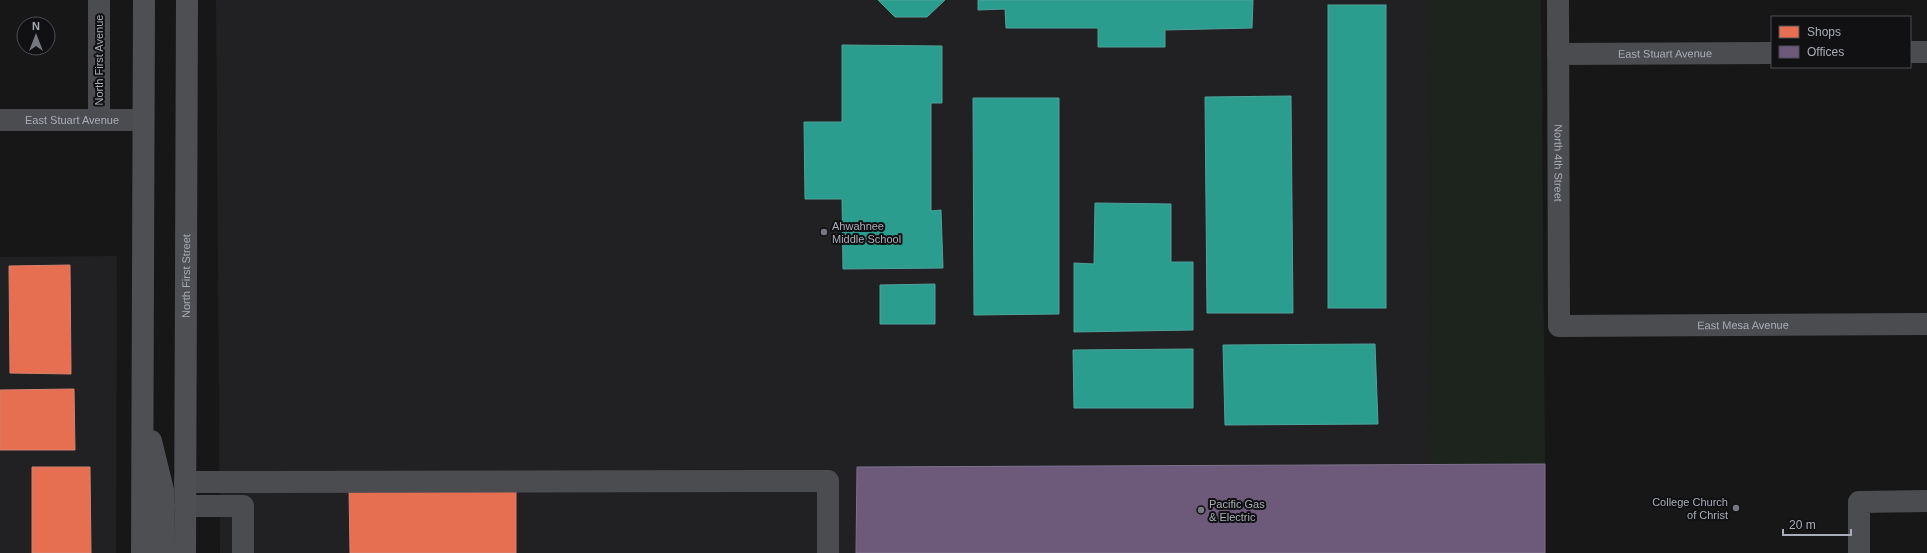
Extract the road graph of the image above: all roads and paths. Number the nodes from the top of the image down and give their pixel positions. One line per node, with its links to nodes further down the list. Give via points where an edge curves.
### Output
1 (99, 0): 9 (street, North First Avenue)
2 (144, 0): 11 (main road)
3 (187, 0): 15 (main road, North First Street)
4 (1558, 0): 8 (street, North 4th Street)
5 (1911, 52): 6 (street)
6 (1927, 52)
7 (1771, 53): 8 (street, East Stuart Avenue)
8 (1558, 54): 13 (street, North 4th Street)
9 (99, 119): 10 (street, East Stuart Avenue); 11 (street, East Stuart Avenue)
10 (0, 120)
11 (143, 120): 14 (main road)
12 (1927, 324): 13 (street, East Mesa Avenue)
13 (1559, 326)
14 (143, 406): 18 (main road); 19 (main road, via 163,490)
15 (185, 482): 17 (main road, North First Street); 22 (street, via 828,481)
16 (1927, 502): 23 (street, via 1860,502)
17 (185, 506): 20 (main road, North First Street); 21 (street, via 243,506)
18 (142, 553)
19 (163, 553)
20 (185, 553)
21 (243, 553)
22 (828, 553)
23 (1859, 553)

